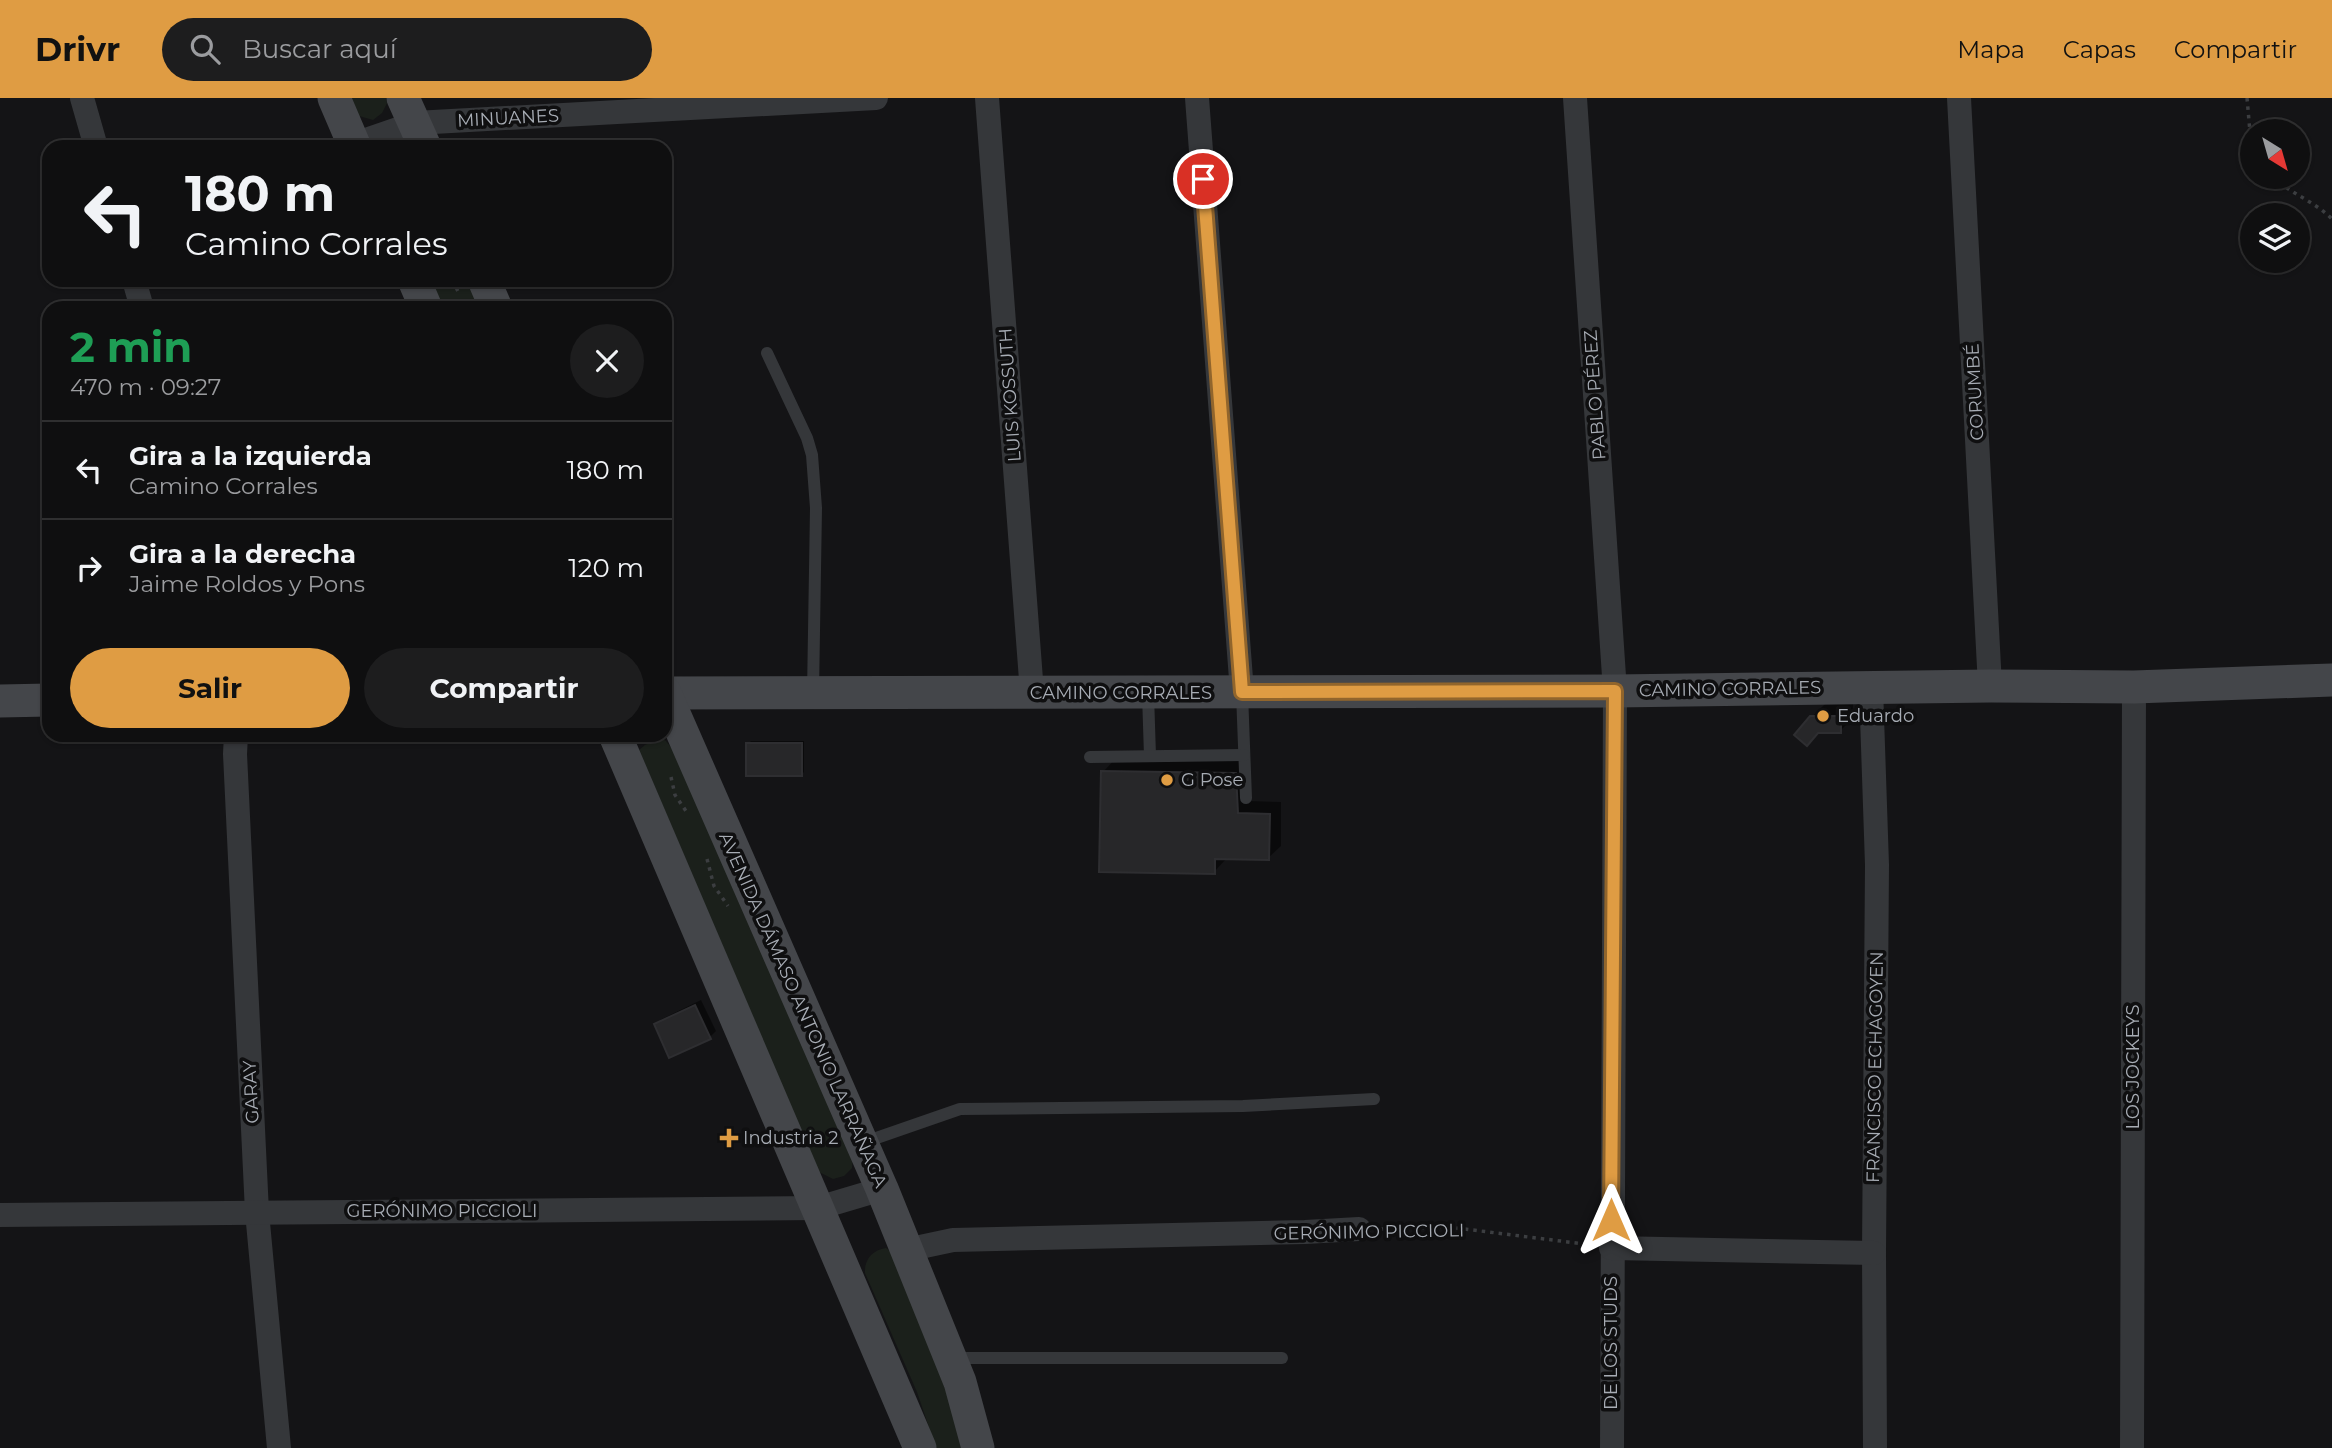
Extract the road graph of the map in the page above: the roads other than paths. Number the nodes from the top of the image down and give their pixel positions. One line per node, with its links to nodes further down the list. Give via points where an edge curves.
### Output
1 (82, 98): 9 (street)
2 (334, 98): 10 (street)
3 (876, 98): 8 (street, MINUANES)
4 (987, 98): 21 (street, LUIS KOSSUTH)
5 (1197, 98): 18 (street)
6 (1575, 98): 17 (street, PABLO PÉREZ)
7 (1959, 98): 14 (street, CORUMBÉ)
8 (414, 123): 11 (street, MINUANES)
9 (94, 140)
10 (352, 140)
11 (368, 140)
12 (767, 353): 20 (lane, via 812,455 816,508)
13 (2332, 680): 16 (street, CAMINO CORRALES)
14 (1990, 686): 15 (street, CAMINO CORRALES); 16 (street, CAMINO CORRALES)
15 (1871, 687): 17 (street, CAMINO CORRALES); 41 (street, FRANCISCO ECHAGOYEN, via 1877,866)
16 (2134, 687): 49 (street, LOS JOCKEYS)
17 (1615, 691): 18 (street, CAMINO CORRALES); 39 (street, DE LOS STUDS)
18 (1242, 692): 22 (street, CAMINO CORRALES); 28 (lane)
19 (672, 693): 20 (street, CAMINO CORRALES)
20 (813, 693): 21 (street, CAMINO CORRALES)
21 (1032, 693): 22 (street, CAMINO CORRALES)
22 (1148, 693): 29 (lane)
23 (42, 700): 24 (street)
24 (0, 701)
25 (672, 709): 33 (street, AVENIDA DÁMASO ANTONIO LARRAÑAGA)
26 (236, 742): 36 (street, GARAY)
27 (618, 742): 35 (street)
28 (1244, 755): 29 (lane); 31 (lane)
29 (1150, 756): 30 (lane)
30 (1090, 758)
31 (1246, 798)
32 (1374, 1098): 33 (lane, via 1243,1106 960,1109)
33 (862, 1143): 34 (street, AVENIDA DÁMASO ANTONIO LARRAÑAGA)
34 (882, 1189): 35 (street, GERÓNIMO PICCIOLI); 40 (street, AVENIDA DÁMASO ANTONIO LARRAÑAGA)
35 (818, 1208): 36 (street, GERÓNIMO PICCIOLI); 45 (street)
36 (257, 1212): 37 (street, GERÓNIMO PICCIOLI); 44 (street, GARAY)
37 (0, 1215)
38 (1359, 1229): 40 (street, GERÓNIMO PICCIOLI, via 953,1240)
39 (1611, 1248): 41 (street); 47 (street, DE LOS STUDS)
40 (906, 1250): 42 (street, AVENIDA DÁMASO ANTONIO LARRAÑAGA)
41 (1874, 1253): 48 (street, FRANCISCO ECHAGOYEN)
42 (951, 1358): 43 (lane); 46 (street, AVENIDA DÁMASO ANTONIO LARRAÑAGA)
43 (1282, 1358)
44 (279, 1448)
45 (920, 1448)
46 (978, 1448)
47 (1612, 1448)
48 (1875, 1448)
49 (2133, 1448)

